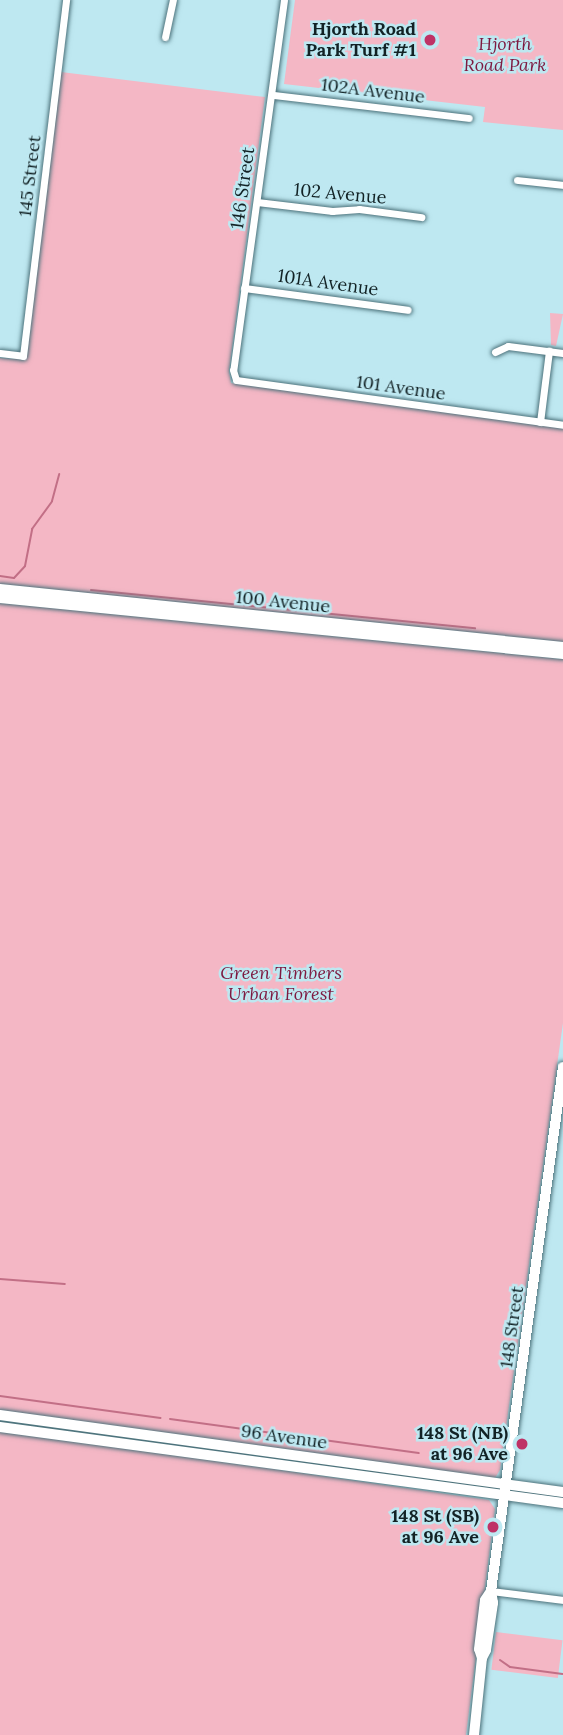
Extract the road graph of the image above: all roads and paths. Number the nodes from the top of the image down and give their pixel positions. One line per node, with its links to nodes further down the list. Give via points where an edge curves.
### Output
1 (66, 0): 15 (street, 145 Street, via 23,356)
2 (173, 0): 4 (street)
3 (284, 0): 5 (street, 146 Street)
4 (165, 37)
5 (273, 95): 6 (street, 102A Avenue); 9 (street, 146 Street)
6 (469, 118)
7 (517, 180): 8 (street)
8 (563, 185)
9 (257, 202): 10 (street, 102 Avenue); 11 (street, 146 Street)
10 (421, 217)
11 (244, 288): 12 (street, 101A Avenue); 17 (street, 146 Street, via 233,370)
12 (408, 310)
13 (549, 351): 14 (street, via 508,346); 16 (street); 18 (street)
14 (495, 352)
15 (0, 353)
16 (563, 353)
17 (236, 380): 18 (street, 101 Avenue)
18 (540, 422): 19 (street, 101 Avenue)
19 (563, 425)
20 (0, 589): 22 (main road, 100 Avenue)
21 (0, 598): 23 (main road, 100 Avenue)
22 (563, 646)
23 (563, 654)
24 (563, 1074): 27 (main road, 148 Street)
25 (0, 1415): 27 (main road, 96 Avenue)
26 (0, 1427): 27 (main road, 96 Avenue)
27 (505, 1490): 28 (main road, 96 Avenue); 29 (main road, 96 Avenue); 30 (main road, 148 Street)
28 (563, 1492)
29 (563, 1503)
30 (491, 1591): 31 (street); 32 (main road, 148 Street, via 485,1600 479,1649 482,1658)
31 (563, 1600)
32 (474, 1735)

